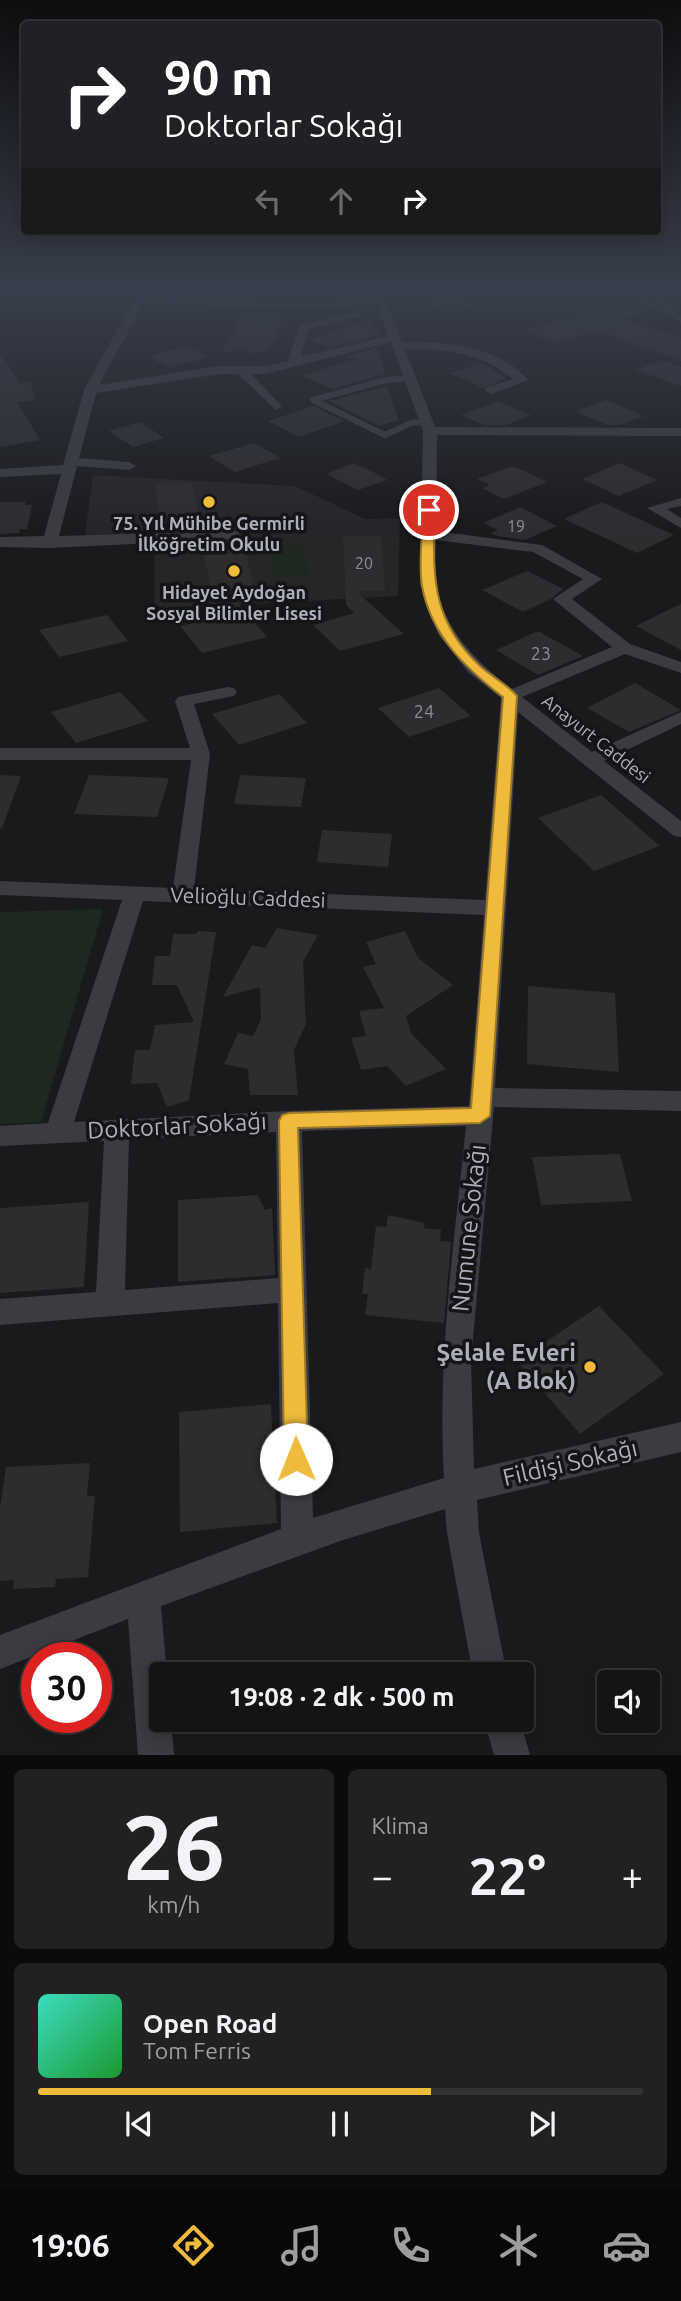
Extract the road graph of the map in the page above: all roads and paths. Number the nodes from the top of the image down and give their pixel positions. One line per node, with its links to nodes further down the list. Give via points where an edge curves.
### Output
1 (101, 370): 7 (street)
2 (265, 370): 5 (street)
3 (408, 370): 6 (street, Anayurt Caddesi)
4 (509, 370): 8 (street, via 522,380)
5 (242, 371): 7 (street, via 219,370); 9 (street)
6 (411, 378): 10 (street, Anayurt Caddesi); 10 (lane, via 386,380 313,400 385,435 411,424)
7 (90, 390): 12 (street)
8 (491, 390)
9 (276, 406)
10 (428, 427): 11 (street); 17 (street, Anayurt Caddesi)
11 (681, 432)
12 (71, 465): 13 (street); 14 (street); 20 (street)
13 (129, 466)
14 (0, 473)
15 (681, 502): 16 (street, via 654,508)
16 (681, 524)
17 (428, 534): 21 (street, via 537,548 594,579 561,599); 24 (street, Anayurt Caddesi, via 428,584 437,617 474,668)
18 (234, 536): 20 (street)
19 (0, 542): 20 (street)
20 (50, 543)
21 (624, 648): 22 (street); 24 (street)
22 (681, 668)
23 (228, 692): 27 (street, via 184,701)
24 (510, 696): 28 (street, Anayurt Caddesi); 33 (street, Numune Sokağı)
25 (681, 717): 28 (street)
26 (0, 754): 27 (street)
27 (201, 754): 32 (street)
28 (592, 759): 29 (street, Anayurt Caddesi)
29 (681, 831)
30 (0, 888): 31 (street, Velioğlu Caddesi)
31 (135, 894): 32 (street, Velioğlu Caddesi); 38 (street)
32 (183, 895): 33 (street, Velioğlu Caddesi)
33 (495, 908): 35 (street, Numune Sokağı)
34 (681, 1101): 35 (street, Doktorlar Sokağı)
35 (481, 1107): 36 (street, Doktorlar Sokağı); 44 (street, Numune Sokağı, via 456,1360)
36 (289, 1121): 37 (street, Doktorlar Sokağı); 40 (street)
37 (117, 1129): 38 (street, Doktorlar Sokağı); 41 (street)
38 (58, 1131): 39 (street, Doktorlar Sokağı)
39 (0, 1136)
40 (293, 1289): 41 (street); 45 (street)
41 (110, 1304): 42 (street)
42 (0, 1312)
43 (681, 1437): 44 (street, Fildişi Sokağı)
44 (459, 1489): 45 (street, Fildişi Sokağı); 48 (street, Numune Sokağı)
45 (297, 1541): 46 (street, Fildişi Sokağı)
46 (142, 1596): 47 (street, Fildişi Sokağı); 50 (street)
47 (0, 1652)
48 (486, 1662)
49 (505, 1732): 51 (street)
50 (156, 1755)
51 (512, 1755)

